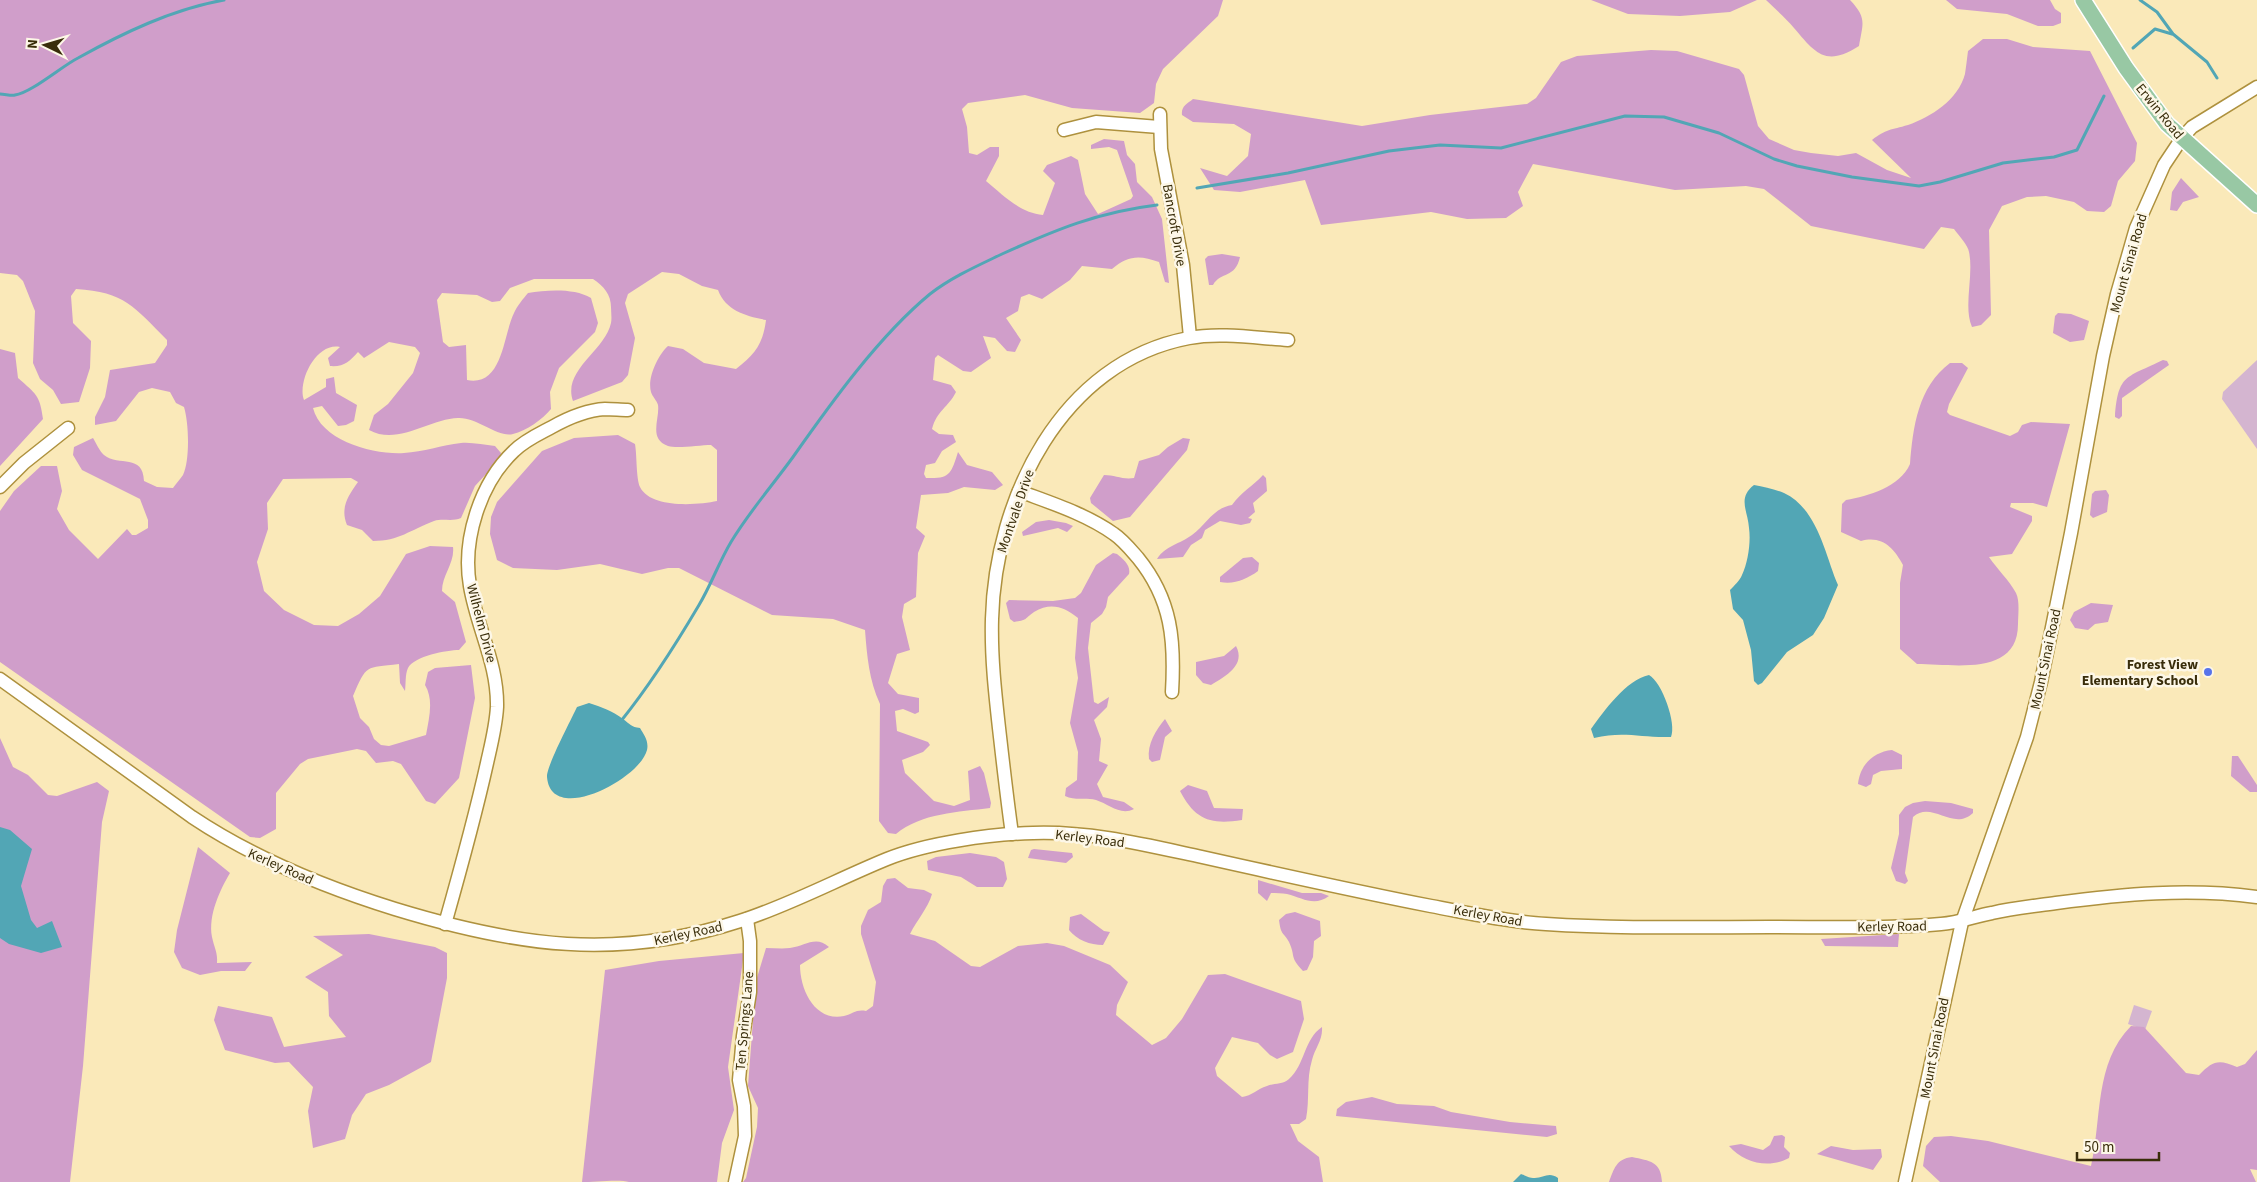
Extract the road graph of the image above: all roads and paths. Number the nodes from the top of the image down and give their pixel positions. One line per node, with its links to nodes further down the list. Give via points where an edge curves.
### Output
1 (2083, 0): 6 (main road, Erwin Road, via 2146,96)
2 (2257, 87): 6 (street, Mount Sinai Road, via 2192,127)
3 (1160, 114): 4 (street, Bancroft Drive)
4 (1159, 127): 5 (street, via 1096,122); 8 (street, Bancroft Drive, via 1183,265)
5 (1064, 130)
6 (2182, 138): 7 (main road, Erwin Road); 19 (street, Mount Sinai Road, via 2149,195 2119,286 2027,737)
7 (2257, 205)
8 (1190, 337): 9 (street, Montvale Drive); 13 (street, Montvale Drive, via 1142,353 1085,391 1052,428)
9 (1288, 340)
10 (628, 410): 20 (street, Wilhelm Drive, via 606,409 584,414 531,438 499,469 479,507 470,538 468,564 470,586 494,668 497,710 482,785)
11 (68, 428): 12 (street)
12 (0, 487)
13 (1019, 491): 15 (street, via 1115,534 1144,566 1155,582 1170,620 1174,658); 16 (street, Montvale Drive, via 999,558 992,617 992,669)
14 (0, 679): 20 (street, Kerley Road, via 192,817 242,849 327,886)
15 (1172, 692)
16 (1012, 834): 18 (street, Kerley Road, via 888,858); 19 (street, Kerley Road, via 1065,833 1128,842 1413,902 1543,924 1669,928 1913,926)
17 (2257, 897): 19 (street, Kerley Road, via 2189,892 2126,894 1990,913)
18 (747, 919): 20 (street, Kerley Road, via 654,941 594,946 522,941); 21 (street, Ten Springs Lane, via 750,992 739,1080 745,1136)
19 (1962, 922): 22 (street, Mount Sinai Road)
20 (445, 924)
21 (735, 1182)
22 (1905, 1182)

